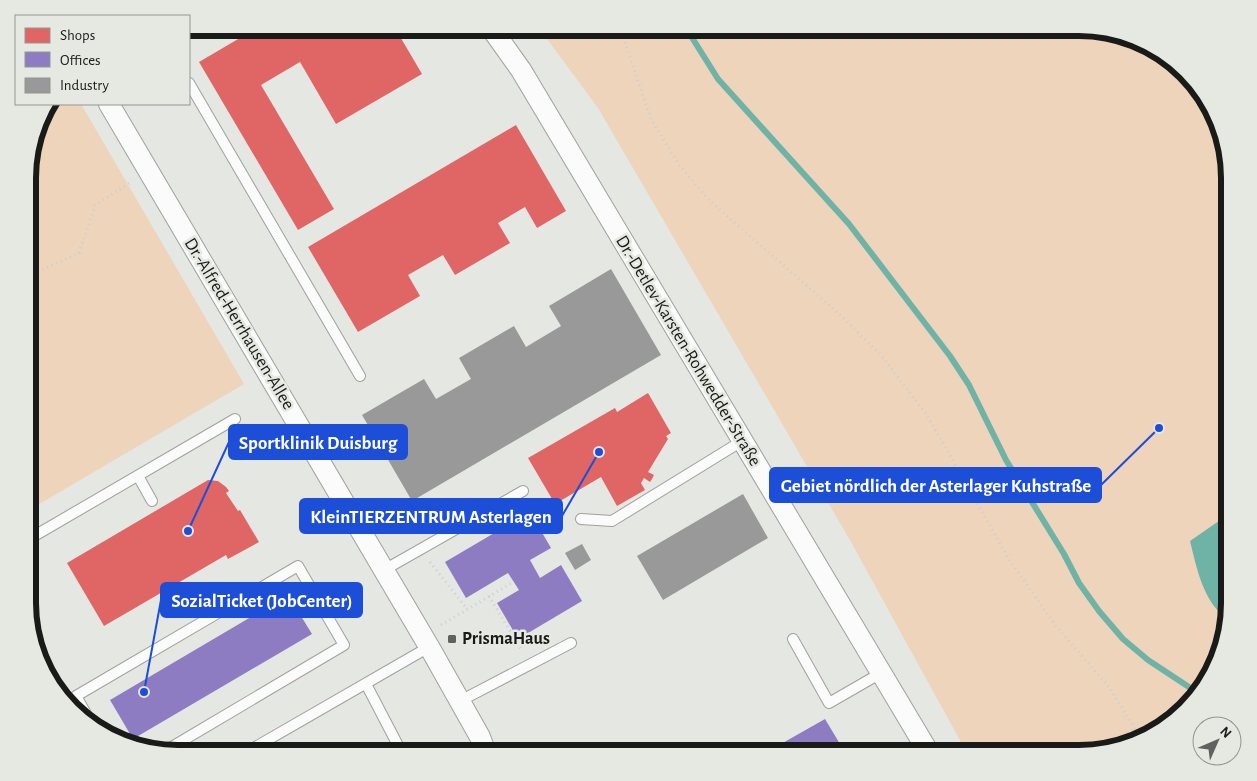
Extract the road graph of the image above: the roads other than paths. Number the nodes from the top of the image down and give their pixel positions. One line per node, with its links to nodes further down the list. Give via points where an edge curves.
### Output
1 (497, 36): 6 (street, Dr.-Detlev-Karsten-Rohwedder-Straße, via 521,70)
2 (190, 85): 4 (lane)
3 (110, 105): 12 (street, Dr.-Alfred-Herrhausen-Allee)
4 (360, 376)
5 (235, 419): 7 (lane)
6 (742, 440): 10 (lane, via 612,521); 16 (street, Dr.-Detlev-Karsten-Rohwedder-Straße)
7 (138, 476): 9 (lane); 11 (lane)
8 (523, 491): 12 (lane)
9 (152, 501)
10 (581, 519)
11 (36, 535)
12 (384, 570): 14 (street, Dr.-Alfred-Herrhausen-Allee)
13 (793, 639): 16 (lane, via 829,702)
14 (426, 641): 17 (lane); 18 (street, Dr.-Alfred-Herrhausen-Allee)
15 (571, 643): 18 (lane)
16 (881, 672): 20 (street, Dr.-Detlev-Karsten-Rohwedder-Straße)
17 (366, 684): 22 (lane); 23 (lane)
18 (460, 701): 24 (street, Dr.-Alfred-Herrhausen-Allee)
19 (82, 707): 21 (lane, via 76,696 298,566 344,645)
20 (924, 744)
21 (176, 745)
22 (261, 745)
23 (398, 745)
24 (482, 745)

